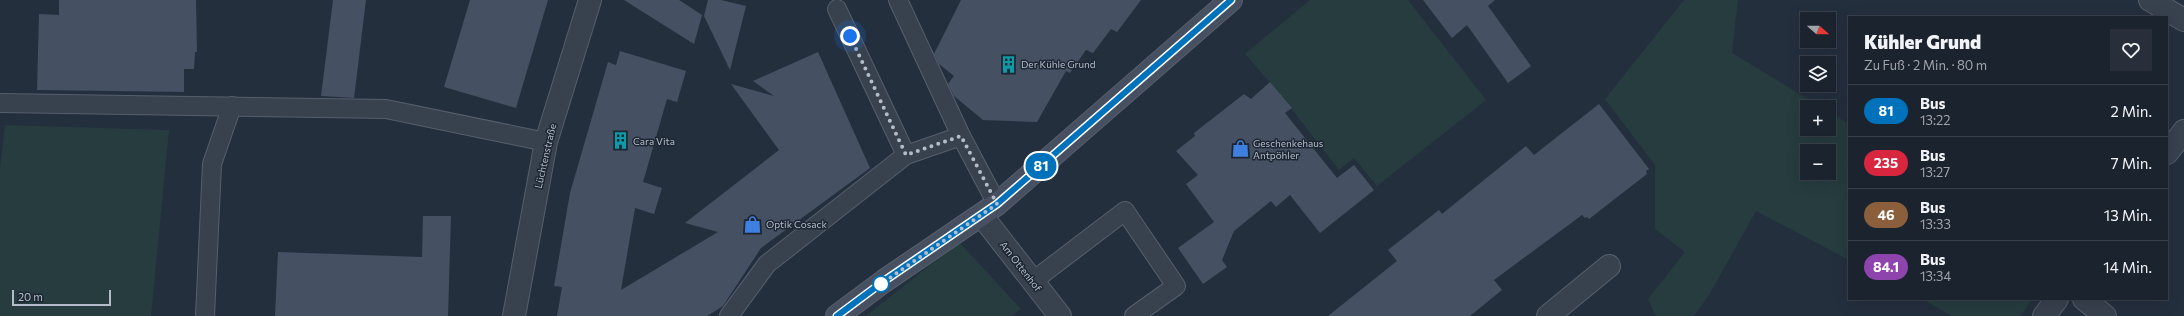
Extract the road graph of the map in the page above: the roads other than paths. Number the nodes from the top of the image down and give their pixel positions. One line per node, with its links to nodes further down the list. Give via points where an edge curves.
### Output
1 (590, 0): 11 (street, Lüchtenstraße)
2 (898, 0): 10 (lane)
3 (1231, 0): 14 (main road)
4 (2150, 0): 6 (street)
5 (837, 10): 13 (lane)
6 (2184, 20)
7 (0, 103): 8 (lane)
8 (232, 106): 11 (lane, via 386,109); 19 (lane, via 212,164)
9 (2184, 131): 12 (street)
10 (961, 136): 13 (lane); 14 (lane)
11 (546, 142): 20 (street, Lüchtenstraße)
12 (2168, 152)
13 (906, 155): 21 (lane, via 767,264)
14 (989, 210): 16 (street, Am Ottenhof); 22 (main road)
15 (1609, 266): 25 (street)
16 (1033, 281): 23 (street, Am Ottenhof); 24 (lane, via 1125,211 1176,286)
17 (2056, 300): 26 (street)
18 (2085, 300): 27 (street)
19 (205, 316)
20 (514, 316)
21 (729, 316)
22 (837, 316)
23 (1060, 316)
24 (1134, 316)
25 (1548, 316)
26 (2044, 316)
27 (2105, 316)

